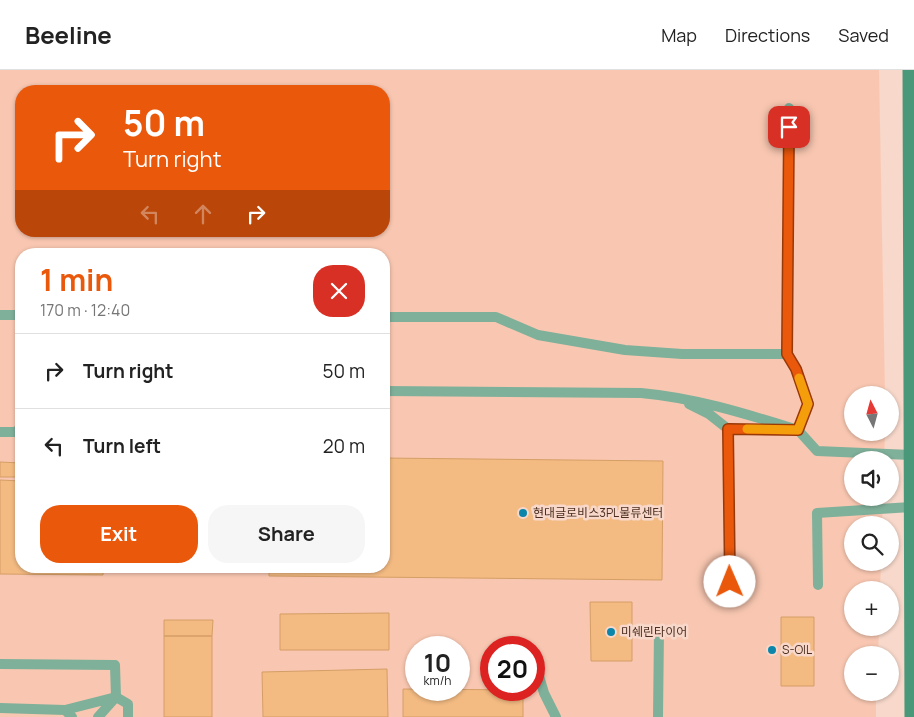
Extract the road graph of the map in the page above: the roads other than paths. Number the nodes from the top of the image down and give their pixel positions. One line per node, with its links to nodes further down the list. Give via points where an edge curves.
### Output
1 (910, 70): 14 (street)
2 (789, 108): 6 (lane)
3 (0, 315): 4 (lane)
4 (15, 315)
5 (390, 317): 6 (lane, via 496,317 538,335 625,350 682,354)
6 (787, 354): 11 (lane, via 808,404)
7 (390, 391): 8 (lane)
8 (676, 396): 9 (lane); 10 (lane)
9 (720, 406): 10 (lane); 11 (lane)
10 (728, 429): 11 (lane); 16 (lane)
11 (798, 430): 14 (lane, via 817,451)
12 (0, 432): 13 (lane)
13 (15, 432)
14 (911, 455): 15 (street)
15 (911, 507): 17 (lane, via 817,514); 30 (street)
16 (730, 582)
17 (818, 585)
18 (659, 631): 29 (lane)
19 (0, 664): 21 (lane, via 115,665)
20 (545, 695): 28 (lane)
21 (116, 697): 22 (lane); 24 (lane); 25 (lane)
22 (128, 704): 26 (lane); 27 (lane)
23 (0, 708): 24 (lane)
24 (68, 713)
25 (98, 717)
26 (123, 717)
27 (128, 717)
28 (556, 717)
29 (658, 717)
30 (912, 717)

